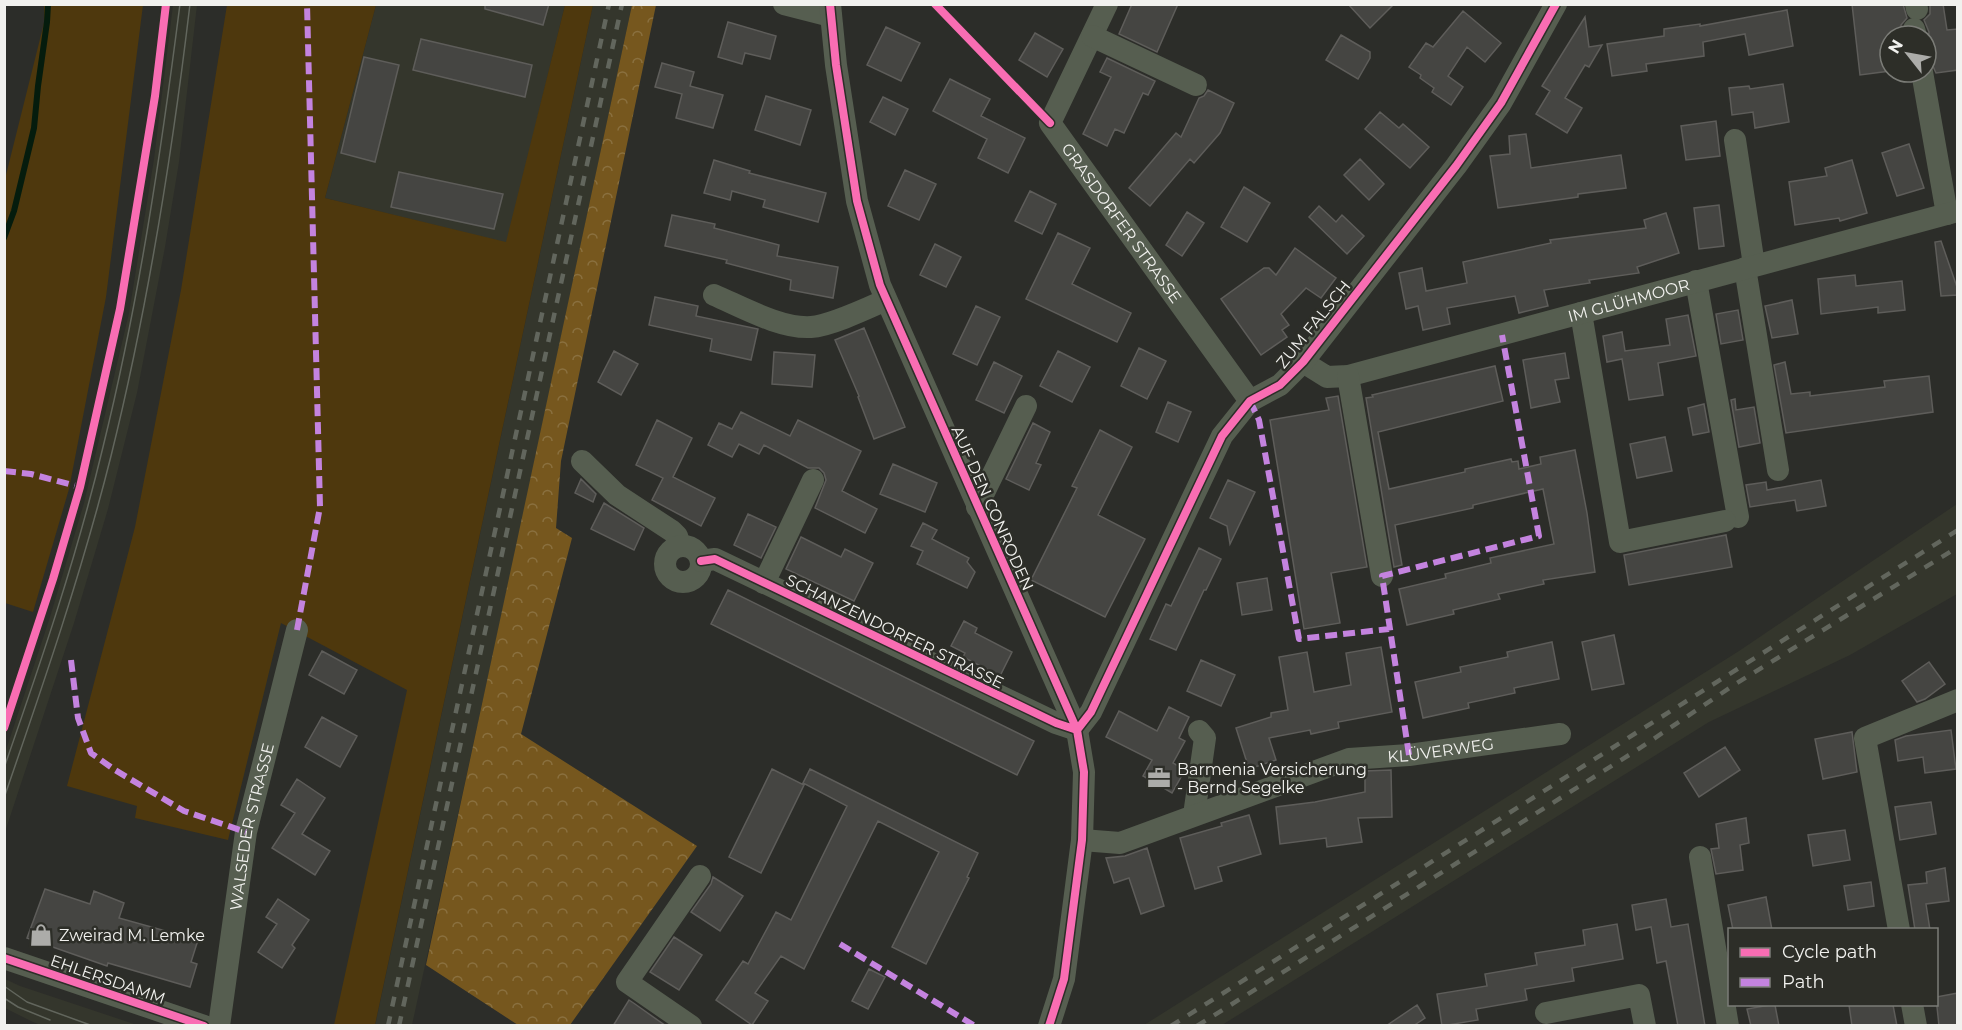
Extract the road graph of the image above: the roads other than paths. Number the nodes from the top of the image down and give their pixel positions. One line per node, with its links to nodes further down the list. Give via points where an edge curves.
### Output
1 (784, 4): 4 (street)
2 (1107, 4): 5 (street, GRASDORFER STRASSE)
3 (1556, 4): 15 (street, ZUM FALSCH, via 1501,104)
4 (831, 10): 13 (street, AUF DEN CONRODEN, via 857,201)
5 (1092, 36): 7 (street); 17 (street, GRASDORFER STRASSE, via 1050,123)
6 (1925, 84): 9 (street)
7 (1196, 85)
8 (1735, 140): 10 (street)
9 (1952, 212): 10 (street, IM GLÜHMOOR)
10 (1750, 266): 11 (street, IM GLÜHMOOR); 20 (street)
11 (1696, 281): 14 (street, IM GLÜHMOOR); 14 (street, via 1732,519 1620,542)
12 (714, 295): 13 (street, via 784,324 812,327)
13 (886, 300): 22 (street, AUF DEN CONRODEN)
14 (1581, 314): 16 (street, IM GLÜHMOOR)
15 (1304, 362): 16 (street, IM GLÜHMOOR, via 1327,377); 17 (street, ZUM FALSCH, via 1280,386)
16 (1347, 376): 25 (street)
17 (1250, 401): 29 (street, ZUM FALSCH, via 1222,436 1091,712)
18 (1026, 406): 22 (street)
19 (582, 461): 23 (street, SCHANZENDORFER STRASSE, via 617,495 672,531)
20 (1778, 470)
21 (813, 480): 26 (street)
22 (977, 507): 29 (street, AUF DEN CONRODEN)
23 (680, 546): 24 (street, SCHANZENDORFER STRASSE, via 693,549); 24 (street, via 665,561 673,580 693,580)
24 (701, 561): 26 (street, SCHANZENDORFER STRASSE, via 714,559)
25 (1382, 576)
26 (764, 582): 29 (street, SCHANZENDORFER STRASSE)
27 (297, 630): 42 (street, WALSEDER STRASSE, via 246,832)
28 (1958, 700): 36 (street, via 1864,738)
29 (1077, 730): 33 (street, AUF DEN CONRODEN, via 1084,772)
30 (1198, 731): 32 (street, via 1205,738)
31 (1560, 734): 32 (street, KLÜVERWEG, via 1409,755 1349,759)
32 (1194, 815): 33 (street, KLÜVERWEG, via 1120,843)
33 (1082, 840): 40 (street, AUF DEN CONRODEN, via 1064,979)
34 (1700, 857): 45 (street)
35 (700, 876): 43 (street, via 627,982)
36 (1899, 928)
37 (4, 958): 41 (street, EHLERSDAMM)
38 (1912, 1006): 46 (street)
39 (1546, 1013): 44 (street, via 1639,995)
40 (1050, 1025)
41 (204, 1026)
42 (219, 1026)
43 (691, 1026)
44 (1645, 1026)
45 (1728, 1026)
46 (1916, 1026)

